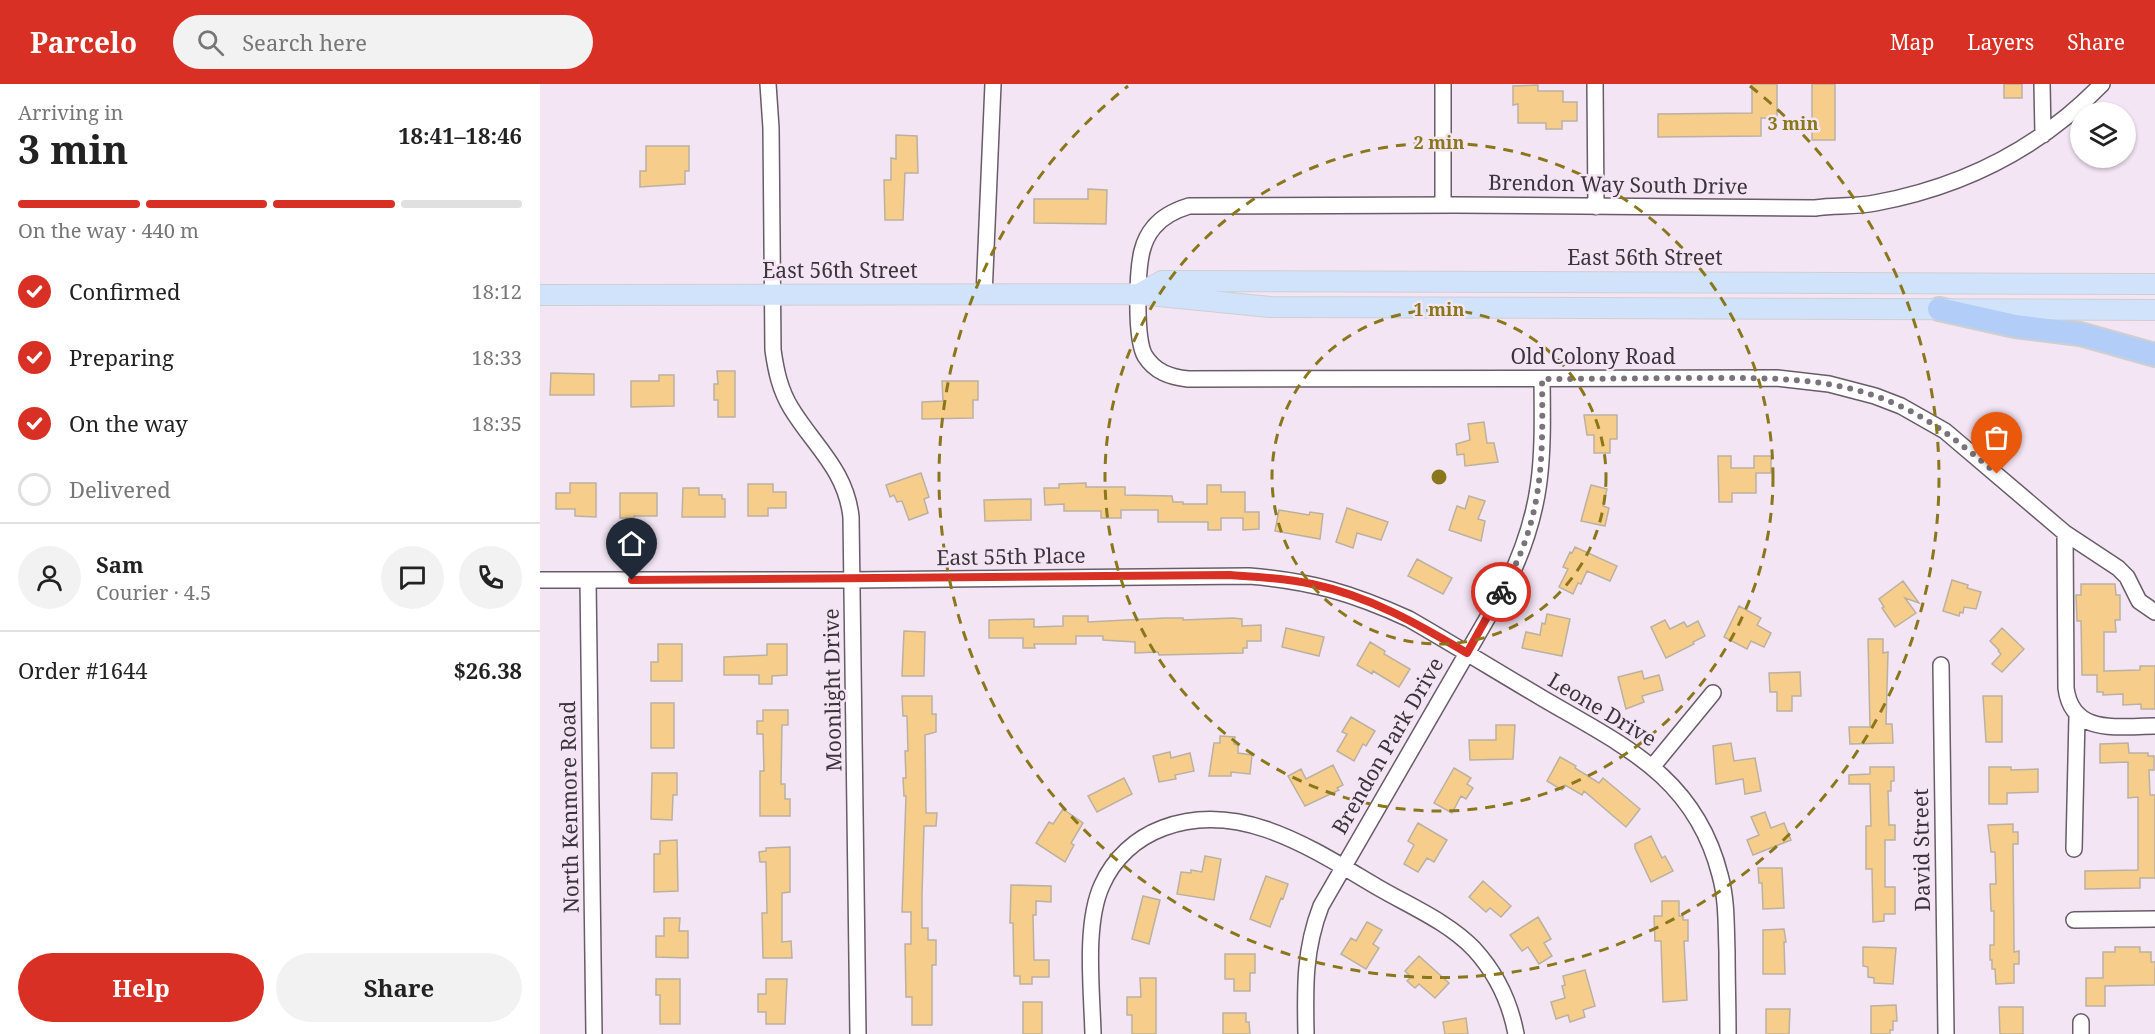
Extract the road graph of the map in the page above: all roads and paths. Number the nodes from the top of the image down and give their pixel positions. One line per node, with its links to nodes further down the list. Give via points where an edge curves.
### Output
1 (768, 84): 13 (street, Moonlight Drive)
2 (993, 84): 15 (street)
3 (1443, 84): 8 (street)
4 (1595, 84): 9 (street)
5 (2042, 84): 7 (street)
6 (2102, 84): 7 (street, Brendon Way South Drive)
7 (2043, 135): 9 (street, Brendon Way South Drive, via 1995,165 1953,183 1873,204 1815,208)
8 (1443, 205): 9 (street, Brendon Way South Drive); 10 (street, Brendon Way South Drive, via 1195,205)
9 (1596, 207)
10 (1178, 210): 12 (street, Old Colony Road, via 1156,224 1146,241 1140,260)
11 (2155, 284): 12 (main road, East 56th Street, via 1162,281)
12 (1139, 294): 15 (main road, East 56th Street); 16 (main road, East 56th Street, via 1270,307); 19 (street, Old Colony Road, via 1142,350 1163,374 1177,378)
13 (771, 295): 14 (main road, East 56th Street); 15 (main road, East 56th Street); 23 (street, Moonlight Drive, via 773,350 782,391 846,491 851,517)
14 (540, 296)
15 (984, 296)
16 (1939, 309): 17 (main road, East 56th Street); 18 (highway, via 2015,326 2080,334)
17 (2155, 310)
18 (2155, 355)
19 (1542, 379): 20 (street, Old Colony Road, via 1778,378 1866,393 1901,406 1945,431); 25 (street, Brendon Park Drive, via 1542,462 1534,513 1518,561)
20 (2065, 533): 24 (street, Old Colony Road, via 2118,568 2139,601); 28 (street, via 2066,688)
21 (540, 580): 22 (street, East 55th Place)
22 (588, 580): 23 (street, East 55th Place); 35 (street, North Kenmore Road)
23 (852, 580): 25 (street, East 55th Place, via 1230,575 1287,579 1380,605); 36 (street, Moonlight Drive)
24 (2155, 612)
25 (1467, 653): 30 (street, Leone Drive); 32 (street, Brendon Park Drive)
26 (1941, 665): 41 (street, David Street)
27 (1713, 693): 30 (street)
28 (2077, 716): 29 (street, via 2104,726); 31 (street)
29 (2155, 726)
30 (1653, 766): 40 (street, Leone Drive, via 1698,819 1720,875 1726,911)
31 (2074, 849)
32 (1342, 867): 37 (street, via 1278,833 1211,818 1171,824 1140,838 1108,872 1095,904 1091,931); 38 (street, Brendon Park Drive, via 1310,937 1305,977); 39 (street, via 1447,927 1473,948 1503,992)
33 (2155, 919): 34 (street)
34 (2074, 920)
35 (594, 1034)
36 (858, 1034)
37 (1093, 1034)
38 (1306, 1034)
39 (1516, 1034)
40 (1728, 1034)
41 (1946, 1034)

